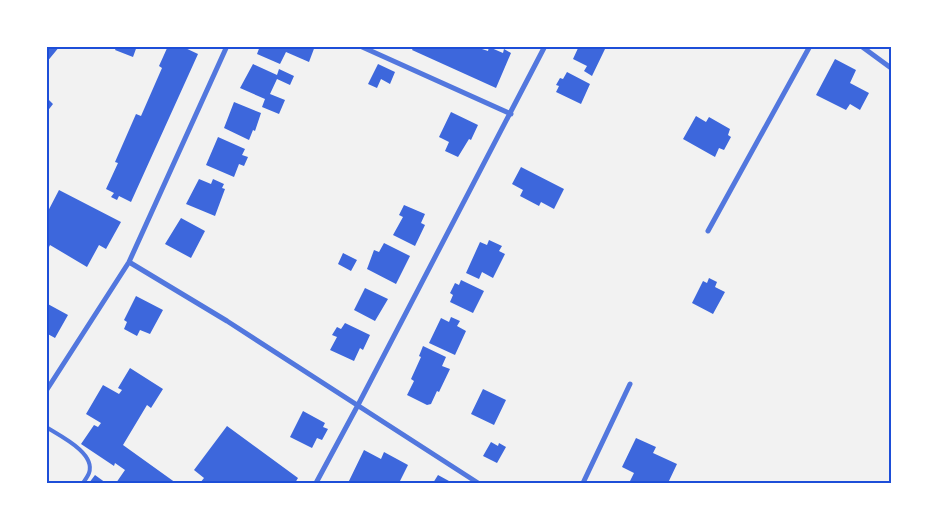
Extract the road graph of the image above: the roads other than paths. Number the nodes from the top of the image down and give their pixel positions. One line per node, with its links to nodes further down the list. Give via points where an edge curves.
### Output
1 (227, 46): 9 (street)
2 (361, 46): 7 (street)
3 (545, 46): 7 (street)
4 (810, 46): 8 (street)
5 (861, 46): 6 (street)
6 (891, 68)
7 (510, 114): 12 (street)
8 (708, 231)
9 (129, 262): 11 (street); 12 (street, via 227,320)
10 (630, 384): 17 (street)
11 (46, 390)
12 (358, 406): 15 (street); 16 (street)
13 (46, 427): 14 (lane, via 83,451 90,460 90,472)
14 (83, 483)
15 (316, 483)
16 (478, 483)
17 (583, 483)

